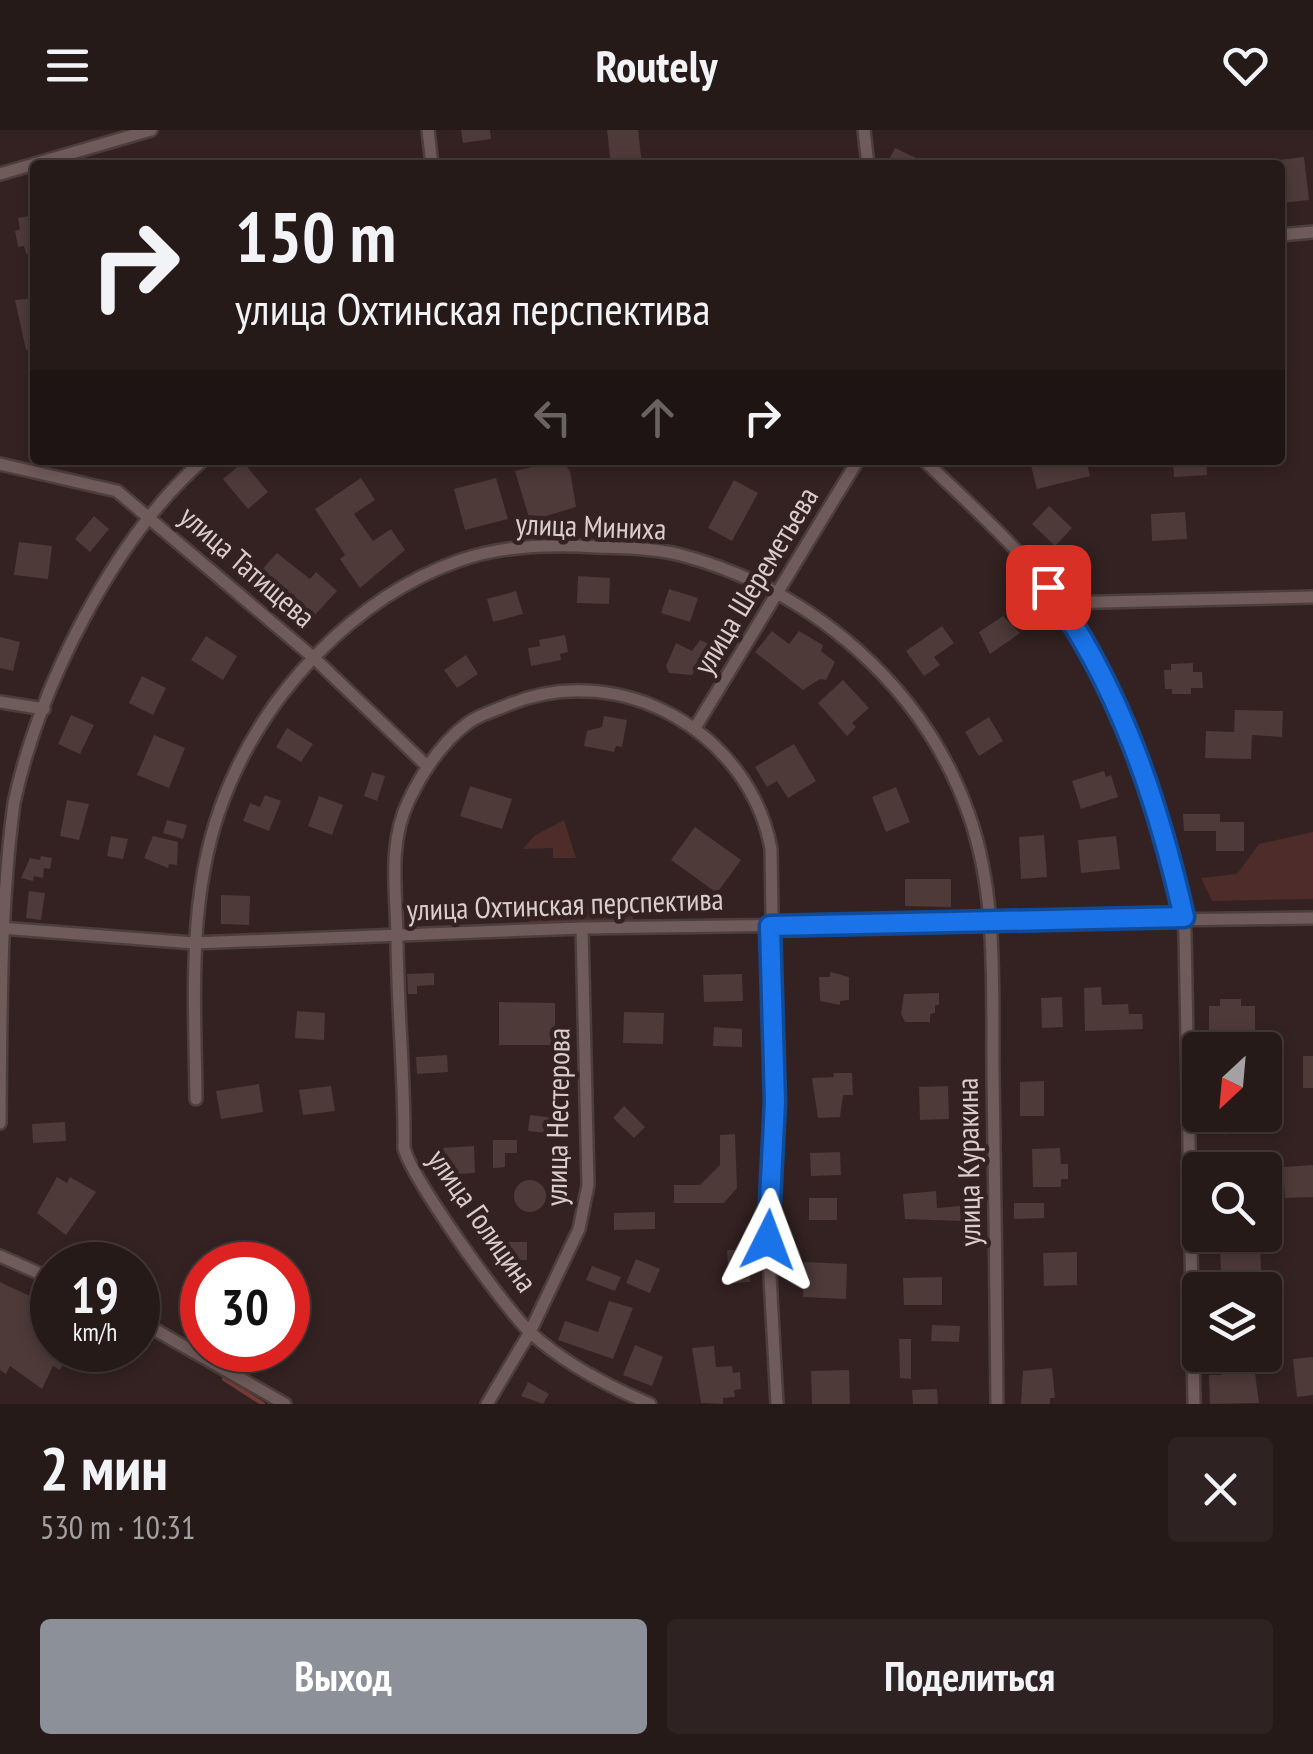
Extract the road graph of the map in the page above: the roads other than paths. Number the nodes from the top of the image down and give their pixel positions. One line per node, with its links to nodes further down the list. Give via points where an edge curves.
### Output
1 (151, 130): 4 (street)
2 (428, 130): 5 (street)
3 (864, 130): 6 (street)
4 (48, 160)
5 (431, 160)
6 (867, 160)
7 (30, 165): 8 (street)
8 (0, 174)
9 (1313, 232): 10 (street)
10 (1285, 235)
11 (0, 464): 15 (street, улица Татищева, via 116,490)
12 (198, 465): 15 (street)
13 (855, 465): 16 (street, улица Шереметьева)
14 (929, 465): 18 (street)
15 (152, 516): 19 (street, улица Татищева); 21 (street, via 110,575)
16 (781, 593): 19 (street, улица Миниха, via 676,554 574,546 504,549 417,578 360,614); 22 (street, улица Шереметьева); 26 (street, улица Миниха, via 832,627 912,706 970,817)
17 (1313, 597): 18 (street)
18 (1060, 603): 24 (street, via 1133,748)
19 (314, 658): 23 (street, улица Татищева); 31 (street, улица Миниха, via 274,708 226,793 210,842)
20 (0, 702): 21 (street)
21 (44, 709): 28 (street, via 14,802)
22 (695, 728): 23 (street, улица Голицина, via 651,704 592,690 560,691 471,720); 27 (street, улица Голицина, via 744,778 765,814)
23 (428, 766): 30 (street, улица Голицина, via 399,830)
24 (1184, 917): 25 (street, улица Охтинская перспектива); 26 (street, улица Охтинская перспектива); 43 (street)
25 (1313, 918)
26 (991, 920): 27 (street, улица Охтинская перспектива); 42 (street, улица Куракина)
27 (770, 926): 29 (street, улица Охтинская перспектива); 41 (street, улица Голицина, via 775,1102 769,1278)
28 (1, 928): 31 (street, улица Охтинская перспектива); 33 (street)
29 (582, 928): 30 (street, улица Охтинская перспектива); 36 (street, улица Нестерова, via 588,1185 579,1228)
30 (397, 935): 31 (street, улица Охтинская перспектива); 36 (street, улица Голицина, via 408,1162)
31 (194, 943): 32 (street, улица Миниха)
32 (196, 1099)
33 (0, 1123)
34 (0, 1256): 35 (street)
35 (30, 1269)
36 (530, 1332): 39 (street, улица Нестерова); 40 (street, улица Голицина)
37 (160, 1333): 38 (street)
38 (285, 1404)
39 (488, 1404)
40 (650, 1404)
41 (777, 1404)
42 (998, 1404)
43 (1194, 1404)

